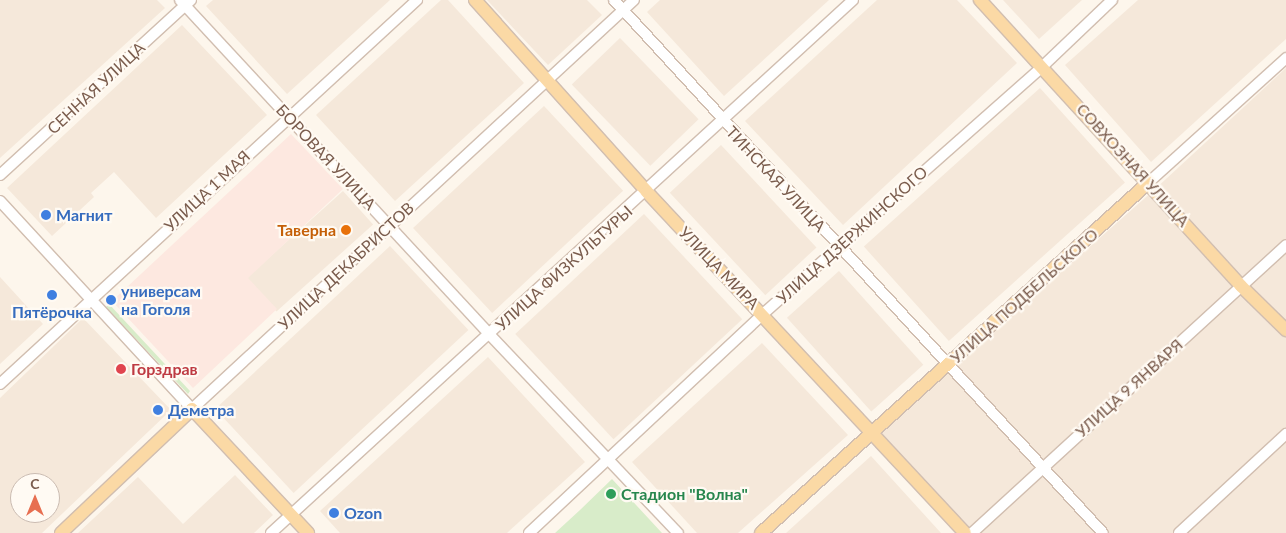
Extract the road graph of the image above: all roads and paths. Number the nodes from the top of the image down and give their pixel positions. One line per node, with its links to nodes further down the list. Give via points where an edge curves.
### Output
1 (417, 0): 13 (street, УЛИЦА 1 МАЯ)
2 (475, 0): 12 (main road, УЛИЦА МИРА)
3 (614, 0): 9 (street, ТИНСКАЯ УЛИЦА)
4 (634, 0): 9 (street, УЛИЦА ДЕКАБРИСТОВ)
5 (853, 0): 14 (street, УЛИЦА ФИЗКУЛЬТУРЫ)
6 (980, 0): 11 (main road, СОВХОЗНАЯ УЛИЦА)
7 (1112, 0): 11 (street, УЛИЦА ДЗЕРЖИНСКОГО)
8 (186, 2): 13 (street, БОРОВАЯ УЛИЦА); 15 (street, СЕННАЯ УЛИЦА)
9 (623, 10): 12 (street, УЛИЦА ДЕКАБРИСТОВ); 14 (street, ТИНСКАЯ УЛИЦА)
10 (1286, 58): 16 (street, УЛИЦА ПОДБЕЛЬСКОГО)
11 (1042, 67): 16 (main road, СОВХОЗНАЯ УЛИЦА); 21 (street, УЛИЦА ДЗЕРЖИНСКОГО)
12 (548, 80): 17 (main road, УЛИЦА МИРА); 19 (street, УЛИЦА ДЕКАБРИСТОВ)
13 (287, 116): 19 (street, БОРОВАЯ УЛИЦА); 23 (street, УЛИЦА 1 МАЯ)
14 (723, 122): 17 (street, УЛИЦА ФИЗКУЛЬТУРЫ); 21 (street, ТИНСКАЯ УЛИЦА)
15 (0, 175)
16 (1149, 182): 22 (main road, СОВХОЗНАЯ УЛИЦА); 27 (main road, УЛИЦА ПОДБЕЛЬСКОГО)
17 (647, 192): 24 (main road, УЛИЦА МИРА); 26 (street, УЛИЦА ФИЗКУЛЬТУРЫ)
18 (0, 201): 23 (street)
19 (390, 225): 26 (street, БОРОВАЯ УЛИЦА); 29 (street, УЛИЦА ДЕКАБРИСТОВ)
20 (1286, 245): 22 (street, УЛИЦА 9 ЯНВАРЯ)
21 (838, 246): 24 (street, УЛИЦА ДЗЕРЖИНСКОГО); 27 (street, ТИНСКАЯ УЛИЦА)
22 (1241, 286): 25 (main road, СОВХОЗНАЯ УЛИЦА); 33 (street, УЛИЦА 9 ЯНВАРЯ)
23 (90, 301): 28 (street, УЛИЦА 1 МАЯ); 29 (street)
24 (763, 314): 30 (main road, УЛИЦА МИРА); 32 (street, УЛИЦА ДЗЕРЖИНСКОГО)
25 (1286, 330)
26 (490, 335): 32 (street, БОРОВАЯ УЛИЦА); 34 (street, УЛИЦА ФИЗКУЛЬТУРЫ)
27 (947, 365): 30 (main road, УЛИЦА ПОДБЕЛЬСКОГО); 33 (street, ТИНСКАЯ УЛИЦА)
28 (0, 384)
29 (192, 409): 34 (main road); 35 (main road, УЛИЦА ДЕКАБРИСТОВ)
30 (870, 433): 40 (main road, УЛИЦА ПОДБЕЛЬСКОГО); 41 (main road, УЛИЦА МИРА)
31 (1286, 434): 44 (street)
32 (608, 459): 38 (street, УЛИЦА ДЗЕРЖИНСКОГО); 39 (street, БОРОВАЯ УЛИЦА)
33 (1042, 466): 42 (street, УЛИЦА 9 ЯНВАРЯ); 43 (street, ТИНСКАЯ УЛИЦА)
34 (291, 514): 36 (street, УЛИЦА ФИЗКУЛЬТУРЫ); 37 (main road)
35 (61, 533)
36 (271, 533)
37 (308, 533)
38 (529, 533)
39 (678, 533)
40 (761, 533)
41 (965, 533)
42 (972, 533)
43 (1103, 533)
44 (1179, 533)

